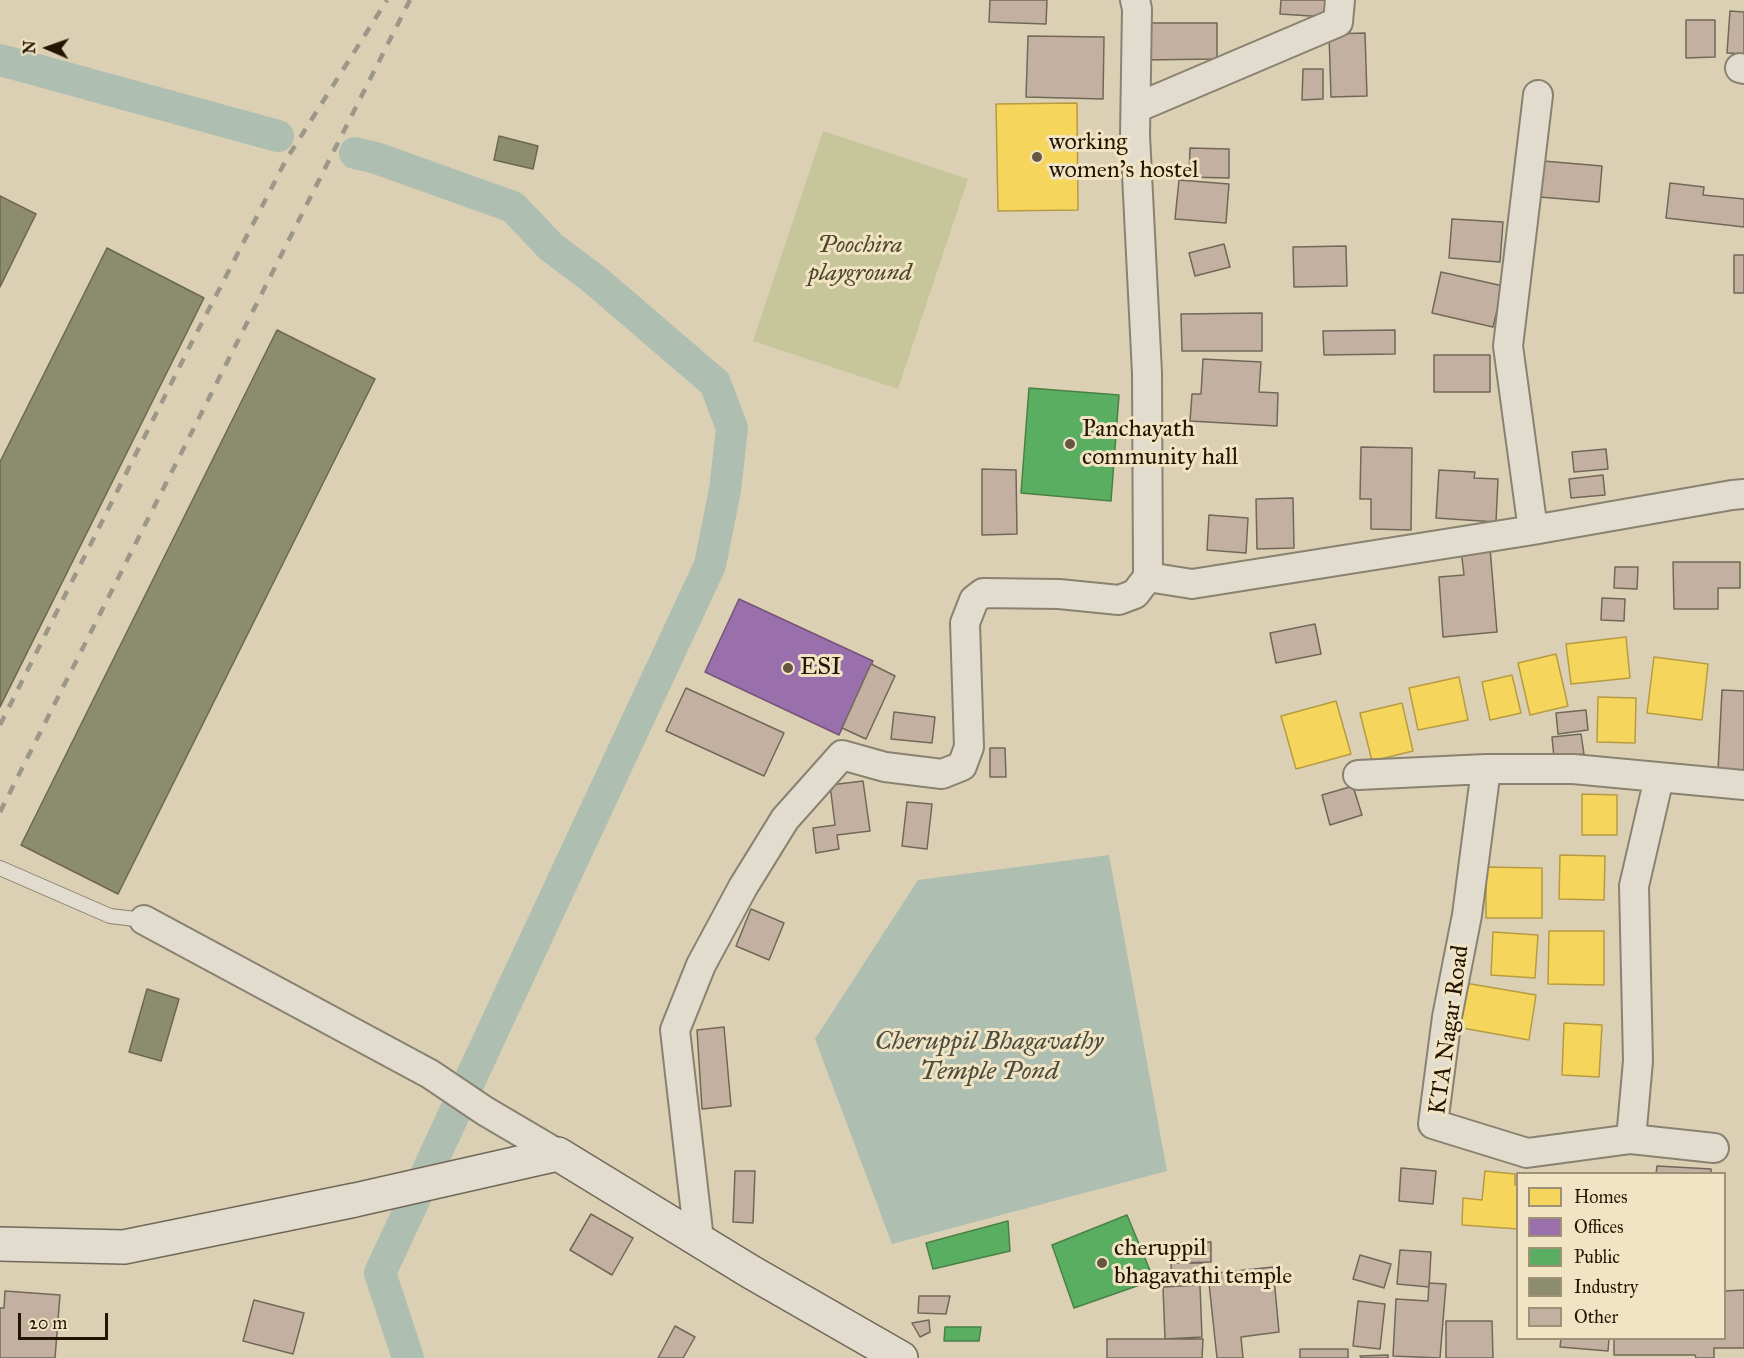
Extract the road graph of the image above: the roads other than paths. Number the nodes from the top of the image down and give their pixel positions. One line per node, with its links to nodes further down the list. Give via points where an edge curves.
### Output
1 (1135, 0): 4 (street)
2 (1340, 0): 4 (street, via 1338,22)
3 (1538, 95): 6 (street, via 1508,346)
4 (1136, 108): 7 (street, via 1147,374)
5 (1744, 494): 6 (street)
6 (1533, 530): 7 (street, via 1192,584)
7 (1148, 577): 17 (street, via 1136,594 1119,600 983,593 974,600 965,623 969,747 962,766 942,774 885,767 842,755 784,819 701,964 675,1030)
8 (1486, 769): 9 (street); 10 (street, via 1573,769); 14 (street, KTA Nagar Road, via 1469,904 1447,1017 1433,1124 1527,1153)
9 (1358, 775)
10 (1659, 778): 11 (street); 14 (street, via 1634,886 1638,1061)
11 (1744, 785)
12 (0, 868): 13 (lane, via 110,916)
13 (144, 920): 16 (street, via 430,1074)
14 (1631, 1139): 15 (street)
15 (1714, 1148)
16 (558, 1154): 17 (street); 18 (street, via 124,1247)
17 (699, 1240): 19 (street)
18 (0, 1244)
19 (901, 1358)

